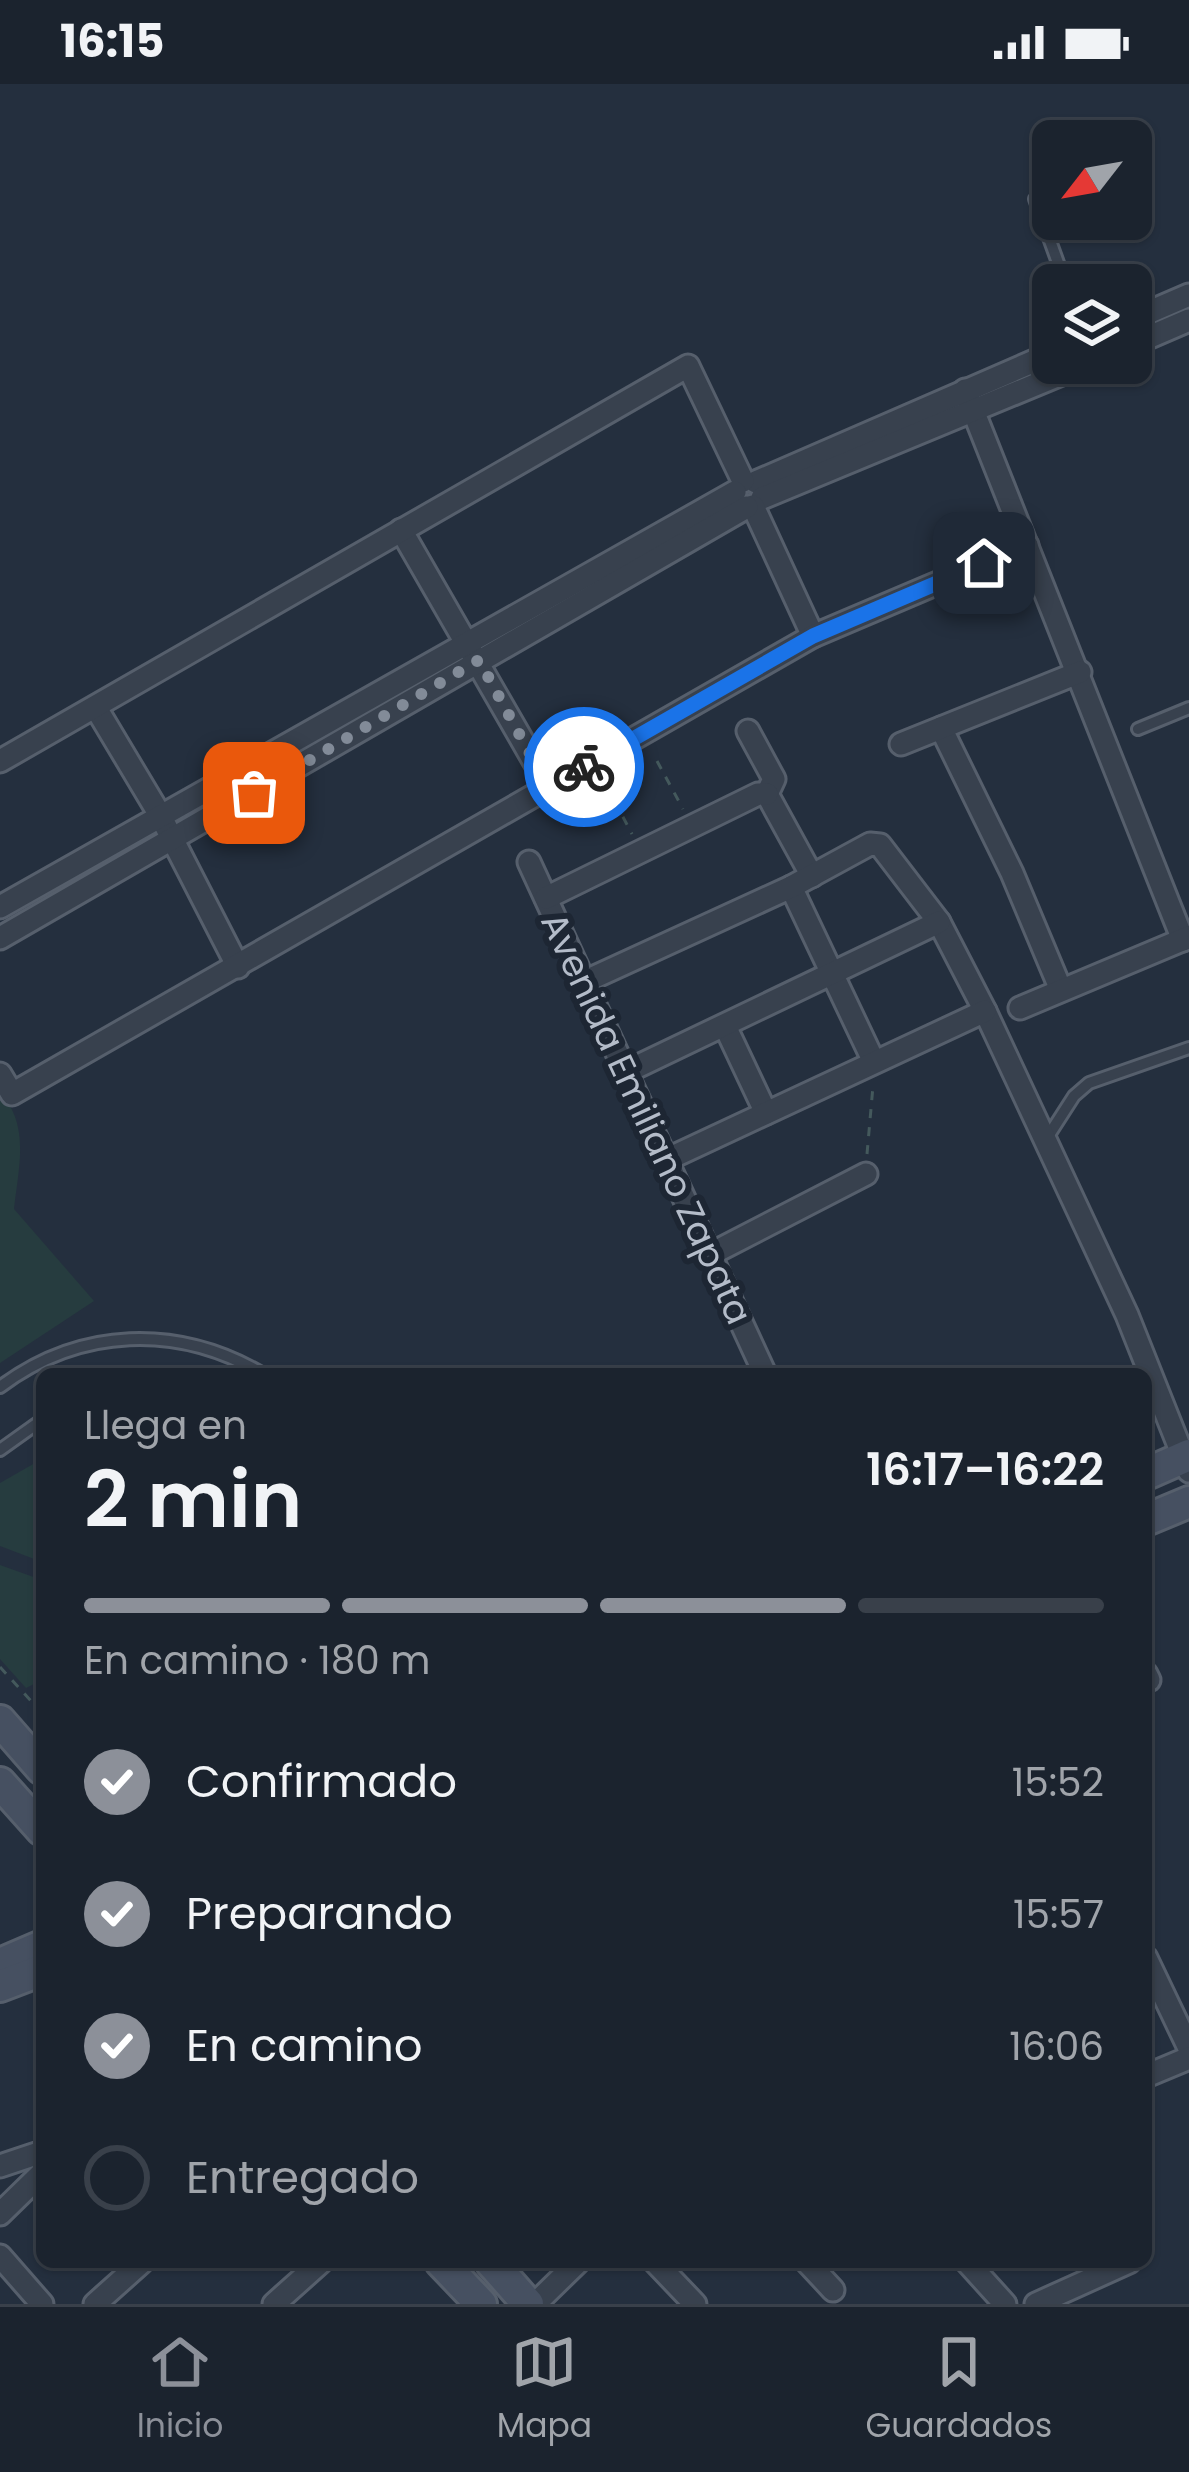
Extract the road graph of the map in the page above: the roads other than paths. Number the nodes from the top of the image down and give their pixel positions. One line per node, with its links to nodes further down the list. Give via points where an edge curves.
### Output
1 (1189, 296): 2 (street)
2 (1152, 311)
3 (1189, 320): 4 (street)
4 (1152, 336)
5 (1032, 365): 7 (street)
6 (1032, 380): 7 (street)
7 (969, 400): 8 (street); 10 (street)
8 (749, 494): 9 (street, via 688,367); 11 (street); 12 (street)
9 (401, 530): 12 (street); 15 (street)
10 (1027, 545): 11 (street); 13 (street)
11 (813, 636): 21 (street)
12 (474, 651): 21 (street); 23 (street); 24 (street)
13 (1080, 672): 16 (street); 32 (street)
14 (1189, 708): 17 (lane)
15 (96, 709): 20 (street); 23 (street)
16 (941, 728): 19 (street); 36 (street)
17 (1138, 729)
18 (748, 731): 22 (street, via 774,779)
19 (901, 744)
20 (0, 761)
21 (548, 787): 33 (street)
22 (766, 794): 26 (street); 28 (street)
23 (160, 815): 24 (street); 29 (street)
24 (172, 838): 31 (street); 33 (street)
25 (529, 862): 28 (street, Avenida Emiliano Zapata)
26 (812, 876): 27 (street); 30 (street, via 880,845)
27 (790, 887): 34 (street); 35 (street)
28 (546, 898): 35 (street, Avenida Emiliano Zapata)
29 (0, 907)
30 (939, 922): 34 (street); 38 (street)
31 (0, 938)
32 (1186, 939): 36 (street)
33 (238, 967): 43 (street, via 12,1094)
34 (833, 976): 39 (street); 41 (street)
35 (586, 981): 42 (street, Avenida Emiliano Zapata)
36 (1061, 990): 37 (street)
37 (1020, 1008)
38 (986, 1011): 41 (street); 45 (street)
39 (725, 1026): 42 (street); 44 (street)
40 (1189, 1048): 45 (lane, via 1089,1083)
41 (874, 1062): 44 (street)
42 (626, 1072): 46 (street, Avenida Emiliano Zapata)
43 (0, 1074)
44 (766, 1113): 46 (street)
45 (1045, 1141): 51 (street)
46 (668, 1159): 48 (street, Avenida Emiliano Zapata)
47 (866, 1174): 48 (street)
48 (710, 1254): 50 (street, Avenida Emiliano Zapata)
49 (249, 1368): 53 (lane, via 193,1343 148,1336 78,1348)
50 (762, 1368)
51 (1149, 1368)
52 (1152, 1376): 56 (street)
53 (0, 1387)
54 (36, 1424): 55 (lane)
55 (0, 1450)
56 (1187, 1462): 57 (main road)
57 (1152, 1472)
58 (1189, 1502): 59 (main road)
59 (1152, 1517)
60 (0, 1721): 61 (main road)
61 (36, 1762)
62 (0, 1783): 63 (main road)
63 (36, 1823)
64 (36, 1949): 65 (main road)
65 (0, 1964)
66 (1152, 1971): 69 (street)
67 (36, 1972): 68 (main road)
68 (0, 1986)
69 (1189, 2048)
70 (1189, 2058): 71 (street)
71 (1152, 2073)
72 (36, 2154): 73 (street)
73 (0, 2166)
74 (36, 2180): 75 (street)
75 (0, 2214)
76 (0, 2256): 88 (street)
77 (135, 2268): 89 (street)
78 (314, 2268): 90 (street)
79 (446, 2268): 87 (main road)
80 (496, 2268): 91 (main road)
81 (571, 2268): 91 (street)
82 (662, 2268): 92 (street)
83 (813, 2268): 86 (street)
84 (973, 2268): 93 (street)
85 (1079, 2272): 94 (street)
86 (833, 2290)
87 (474, 2302)
88 (42, 2304)
89 (95, 2304)
90 (274, 2304)
91 (532, 2304)
92 (695, 2304)
93 (1005, 2304)
94 (1036, 2304)

